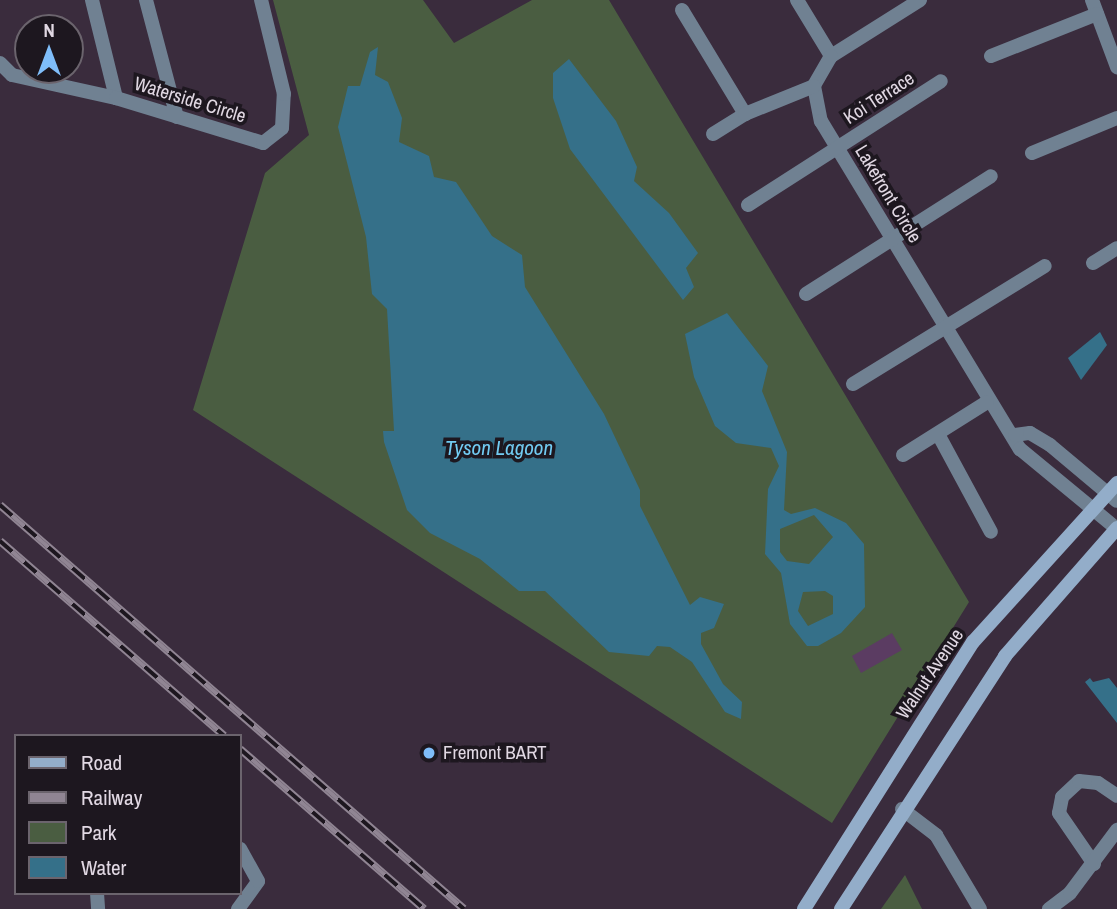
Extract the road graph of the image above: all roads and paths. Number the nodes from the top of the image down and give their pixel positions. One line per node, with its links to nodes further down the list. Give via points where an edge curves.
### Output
1 (92, 0): 14 (street)
2 (146, 0): 16 (street)
3 (261, 0): 16 (street, Waterside Circle, via 284,94 282,128 263,143)
4 (797, 0): 8 (street)
5 (920, 0): 8 (street)
6 (1094, 7): 9 (street); 11 (street)
7 (682, 10): 15 (street)
8 (831, 56): 13 (street)
9 (991, 56)
10 (0, 63): 14 (street, Waterside Circle, via 12,75)
11 (1117, 66)
12 (941, 81): 19 (street, Koi Terrace)
13 (814, 86): 15 (street); 19 (street, Lakefront Circle, via 821,121)
14 (116, 98): 16 (street, Waterside Circle)
15 (745, 114): 18 (street)
16 (177, 117)
17 (1117, 118): 20 (street)
18 (713, 134)
19 (838, 148): 22 (street, Koi Terrace); 23 (street, Lakefront Circle)
20 (1032, 153)
21 (990, 176): 23 (street)
22 (748, 205)
23 (892, 238): 27 (street); 28 (street, Lakefront Circle)
24 (1117, 248): 25 (street)
25 (1093, 262)
26 (1045, 265): 28 (street)
27 (806, 294)
28 (945, 328): 29 (street); 30 (street, Lakefront Circle)
29 (853, 384)
30 (987, 402): 31 (street); 32 (street, Lakefront Circle)
31 (938, 434): 33 (street); 37 (street)
32 (1015, 435): 34 (street, via 1030,433 1050,444); 35 (street, Lakefront Circle, via 1020,449)
33 (903, 455)
34 (1114, 492): 35 (main road, Walnut Avenue)
35 (1095, 506): 36 (street, Lakefront Circle); 44 (main road, Walnut Avenue, via 973,642)
36 (1117, 528): 39 (main road, via 1005,656)
37 (991, 532)
38 (1117, 796): 42 (street, via 1098,783 1079,781 1062,797 1059,813)
39 (902, 808): 45 (main road); 46 (street, via 936,835)
40 (1116, 836): 42 (street)
41 (242, 853): 43 (street, via 258,881)
42 (1094, 864): 47 (street)
43 (238, 909)
44 (804, 909)
45 (841, 909)
46 (980, 909)
47 (1049, 909)

